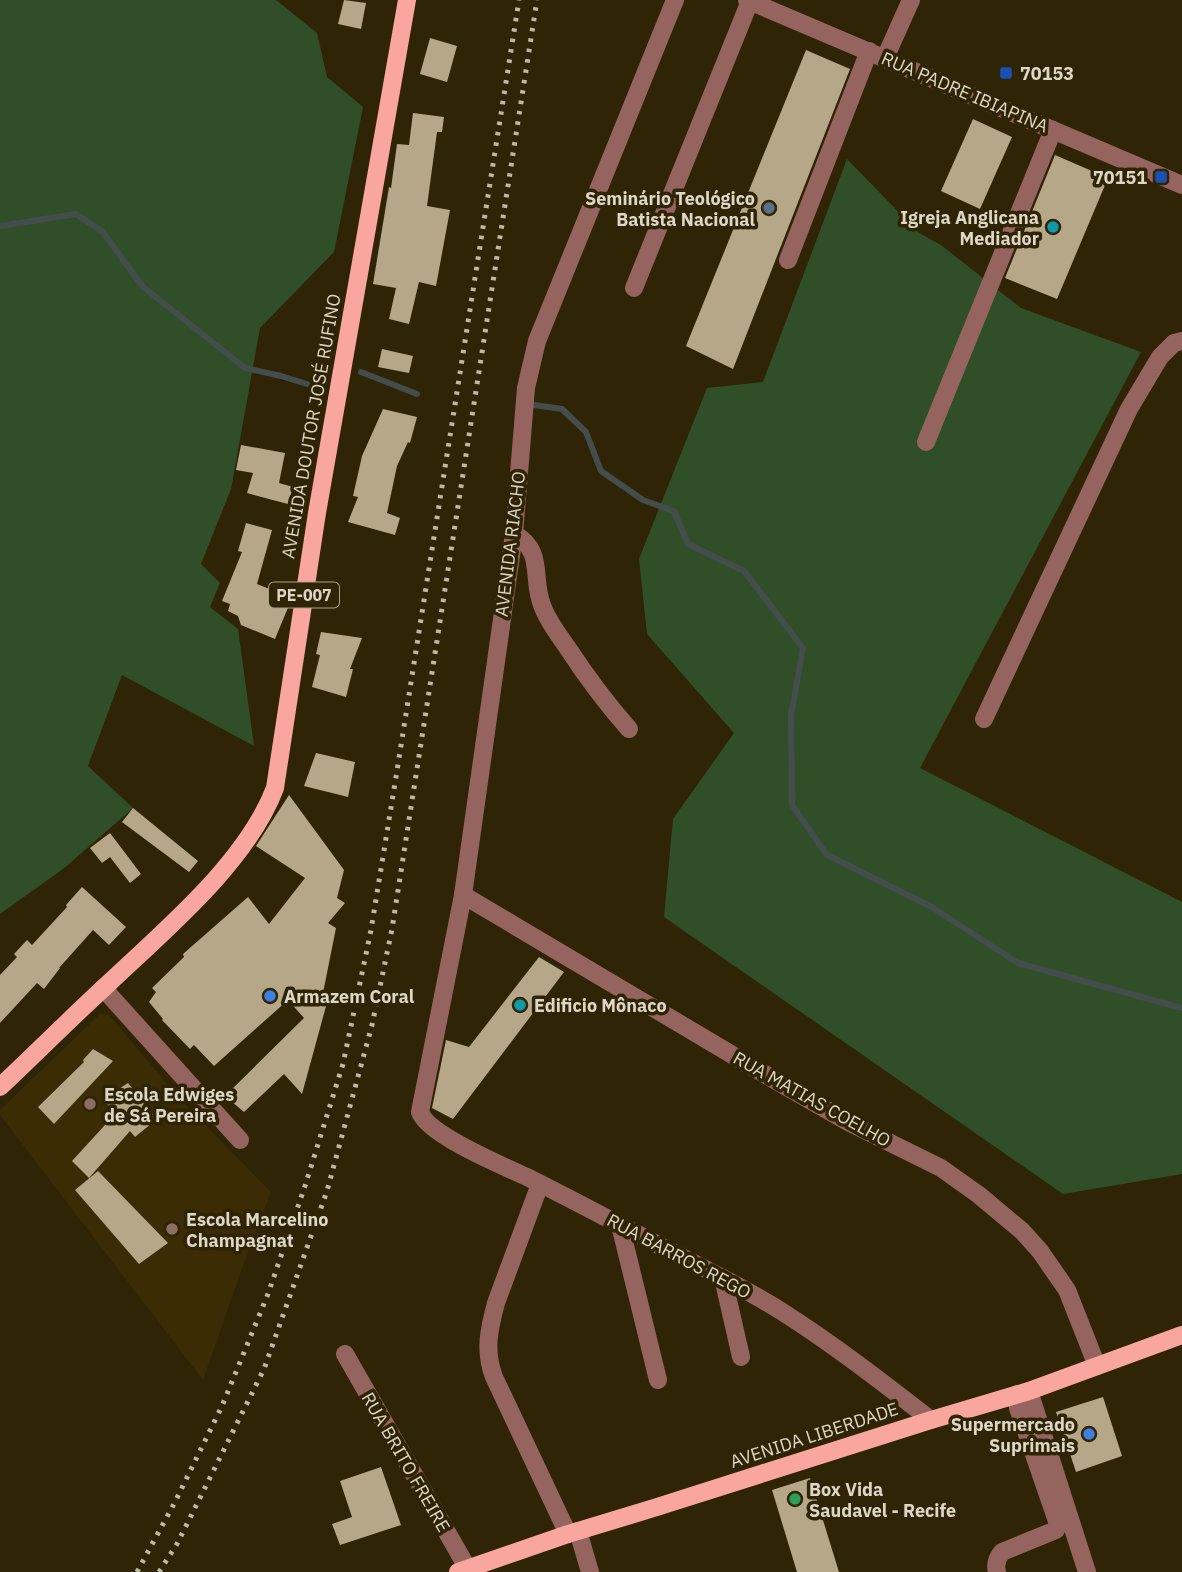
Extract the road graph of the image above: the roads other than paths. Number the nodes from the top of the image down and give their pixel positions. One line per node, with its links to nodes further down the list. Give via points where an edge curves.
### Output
1 (407, 0): 16 (main road, AVENIDA DOUTOR JOSÉ RUFINO / PE-007, via 317,513 275,788 260,821 226,866 184,913)
2 (675, 0): 12 (street, AVENIDA RIACHO, via 537,341 526,388)
3 (911, 0): 5 (street)
4 (748, 1): 5 (street, RUA PADRE IBIAPINA); 9 (street)
5 (877, 54): 6 (street, RUA PADRE IBIAPINA); 8 (street)
6 (1053, 130): 7 (street, RUA PADRE IBIAPINA); 11 (street)
7 (1182, 185)
8 (788, 260)
9 (634, 288)
10 (1182, 341): 13 (street, via 1160,357 1129,409)
11 (926, 442)
12 (514, 534): 14 (street, via 533,553 541,604 550,620 601,698); 15 (street, AVENIDA RIACHO)
13 (984, 719)
14 (629, 729)
15 (463, 895): 18 (street, AVENIDA RIACHO); 26 (street, RUA MATIAS COELHO, via 825,1109 941,1168 979,1195 1022,1231 1067,1290)
16 (103, 988): 17 (main road, AVENIDA DOUTOR JOSÉ RUFINO / PE-007); 19 (street)
17 (0, 1087)
18 (419, 1110): 20 (street, RUA BARROS REGO, via 423,1120 442,1136)
19 (240, 1140)
20 (540, 1184): 21 (street, RUA BARROS REGO); 30 (street, via 496,1303 489,1360)
21 (620, 1225): 22 (street, RUA BARROS REGO); 27 (street)
22 (723, 1278): 25 (street); 29 (street, RUA BARROS REGO, via 832,1345)
23 (1182, 1335): 26 (main road, AVENIDA LIBERDADE)
24 (345, 1354): 31 (street, RUA BRITO FREIRE)
25 (741, 1357)
26 (1097, 1366): 28 (main road, AVENIDA LIBERDADE)
27 (657, 1380)
28 (1023, 1393): 29 (main road, AVENIDA LIBERDADE); 33 (street, via 1018,1408 1058,1524 1056,1530 1002,1552); 34 (street)
29 (931, 1420): 30 (main road, AVENIDA LIBERDADE)
30 (573, 1532): 31 (main road, AVENIDA LIBERDADE); 32 (street)
31 (463, 1570)
32 (590, 1572)
33 (997, 1572)
34 (1087, 1572)

